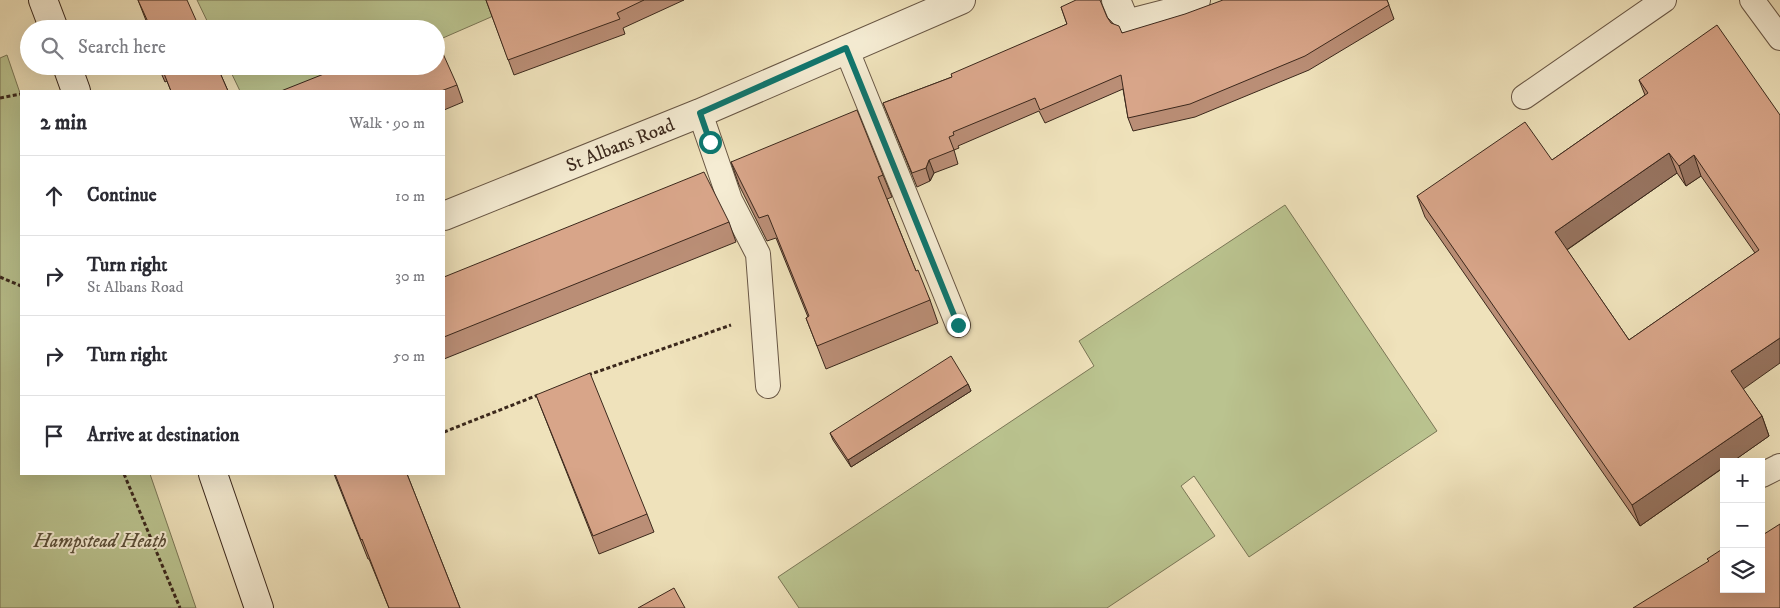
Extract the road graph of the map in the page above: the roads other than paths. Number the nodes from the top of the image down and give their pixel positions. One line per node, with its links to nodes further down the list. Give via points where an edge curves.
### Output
1 (43, 0): 7 (street)
2 (961, 0): 9 (street, St Albans Road)
3 (1116, 0): 4 (street, via 1126,24 1170,14)
4 (1196, 0)
5 (1664, 0): 12 (lane)
6 (1752, 0): 8 (lane)
7 (51, 20)
8 (1780, 38)
9 (846, 48): 13 (street, St Albans Road); 15 (lane)
10 (70, 75): 11 (street)
11 (76, 90)
12 (1524, 97)
13 (700, 113): 14 (street, St Albans Road); 16 (lane, via 730,200 758,254)
14 (445, 216)
15 (958, 325)
16 (768, 386)
17 (213, 475): 18 (street)
18 (259, 608)

